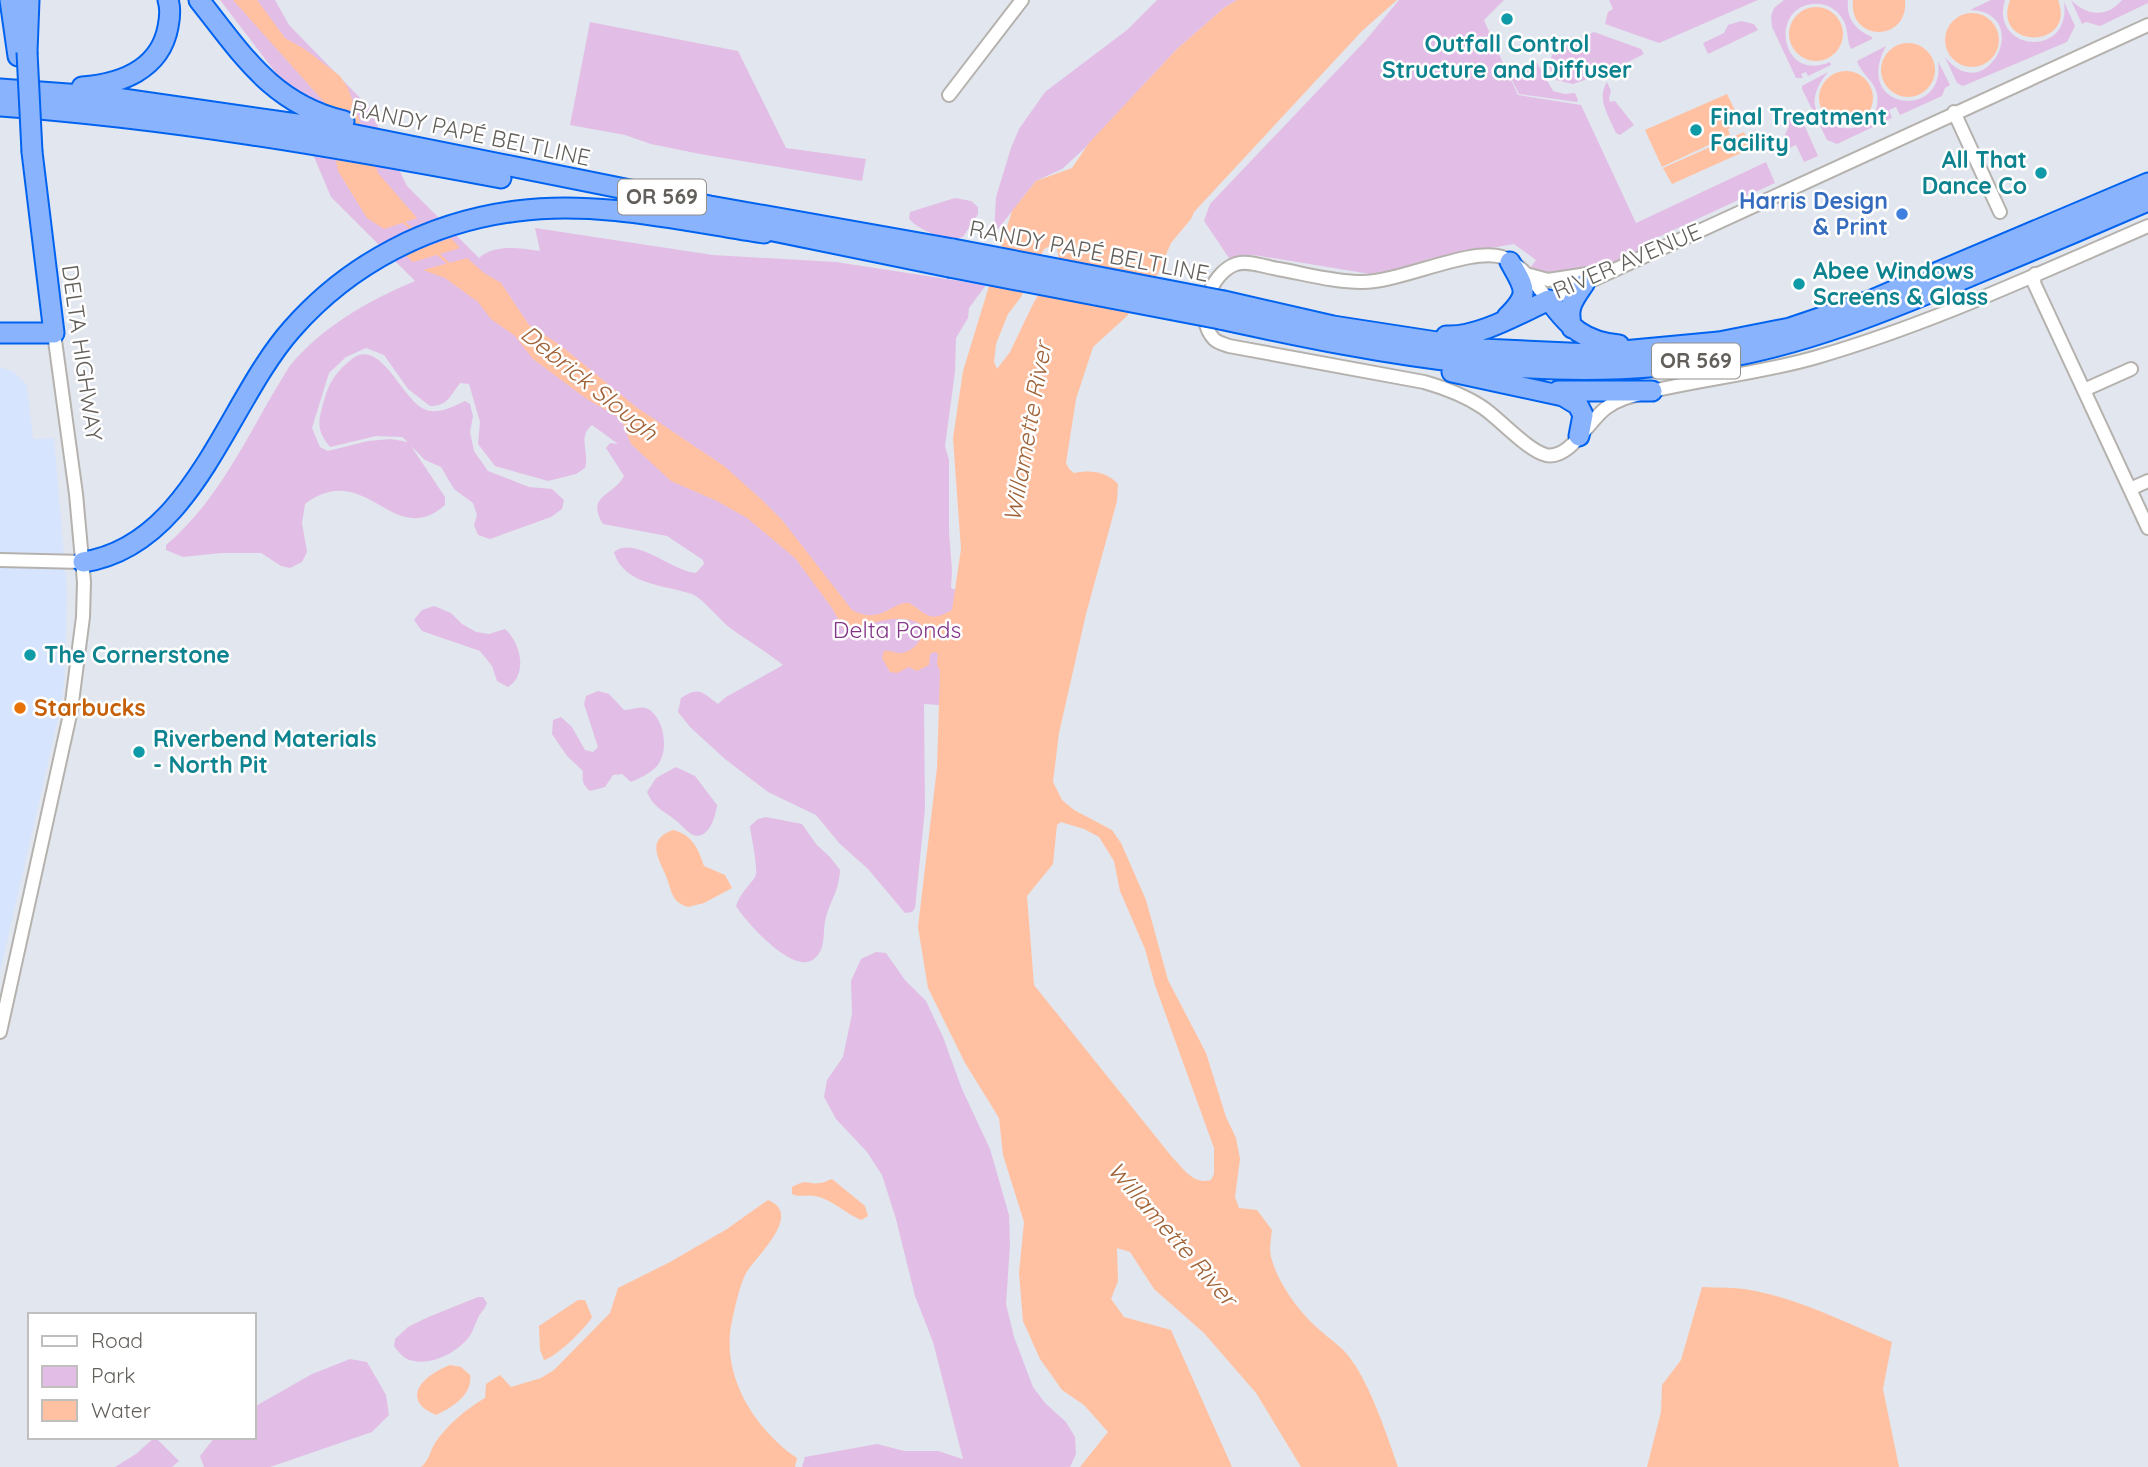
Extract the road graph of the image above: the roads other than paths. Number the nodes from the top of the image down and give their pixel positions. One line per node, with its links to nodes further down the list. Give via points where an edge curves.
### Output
1 (10, 0): 8 (highway, DELTA HIGHWAY)
2 (20, 0): 8 (highway, DELTA HIGHWAY)
3 (29, 0): 8 (highway)
4 (168, 0): 10 (highway, via 166,37 146,66 110,83)
5 (199, 0): 17 (highway, via 263,78 284,96)
6 (1021, 0): 11 (street)
7 (2148, 25): 14 (street, RIVER AVENUE)
8 (22, 54): 34 (highway, DELTA HIGHWAY, bridge)
9 (0, 89): 10 (highway, RANDY PAPÉ BELTLINE / OR 569)
10 (46, 91): 16 (highway, RANDY PAPÉ BELTLINE / OR 569, via 171,105)
11 (949, 95)
12 (0, 106): 13 (highway, RANDY PAPÉ BELTLINE / OR 569)
13 (62, 111): 15 (highway); 16 (highway, RANDY PAPÉ BELTLINE / OR 569)
14 (1954, 112): 20 (street); 25 (street, RIVER AVENUE)
15 (0, 113)
16 (313, 135): 17 (highway, RANDY PAPÉ BELTLINE / OR 569)
17 (372, 140): 22 (highway, RANDY PAPÉ BELTLINE / OR 569); 23 (highway, RANDY PAPÉ BELTLINE / OR 569)
18 (2148, 183): 35 (highway, RANDY PAPÉ BELTLINE / OR 569, via 1867,302 1790,328)
19 (2148, 201): 36 (highway, RANDY PAPÉ BELTLINE / OR 569, via 1861,321 1721,358 1598,370 1503,367)
20 (2000, 212)
21 (2148, 226): 26 (street)
22 (861, 248): 23 (highway, RANDY PAPÉ BELTLINE / OR 569); 46 (highway, via 598,210 535,209 424,235 354,272 291,330 191,486 165,518 115,554)
23 (951, 258): 29 (highway, RANDY PAPÉ BELTLINE / OR 569, bridge)
24 (1518, 268): 25 (street, via 1548,280); 28 (street, RIVER AVENUE); 31 (highway, via 1525,294); 41 (street, via 1497,257 1479,256 1364,282 1241,263 1213,281 1206,323 1213,338 1229,346 1447,389 1484,408 1545,455 1565,450)
25 (1615, 270): 27 (street, RIVER AVENUE)
26 (2035, 274): 38 (street, via 2034,283); 40 (street, via 1944,314 1820,357)
27 (1584, 284): 28 (street, RIVER AVENUE); 32 (highway, via 1571,304)
28 (1549, 300): 31 (highway); 32 (highway)
29 (1222, 310): 30 (highway, RANDY PAPÉ BELTLINE / OR 569); 36 (highway, RANDY PAPÉ BELTLINE / OR 569)
30 (1276, 313): 31 (highway, via 1453,337); 35 (highway, RANDY PAPÉ BELTLINE / OR 569, via 1482,349 1591,354)
31 (1504, 320)
32 (1572, 328): 35 (highway, via 1602,344)
33 (0, 333): 34 (highway)
34 (54, 333): 46 (street, DELTA HIGHWAY)
35 (1662, 348)
36 (1381, 352): 39 (highway)
37 (2131, 369): 38 (street)
38 (2084, 390): 43 (street)
39 (1540, 391): 40 (highway); 41 (highway, via 1578,405 1583,415)
40 (1652, 391): 41 (street, via 1609,406)
41 (1579, 436)
42 (2148, 481): 43 (street)
43 (2130, 489): 44 (street)
44 (2148, 528)
45 (0, 560): 46 (street)
46 (83, 562): 47 (street, DELTA HIGHWAY, via 83,617 74,694)
47 (0, 1032)

